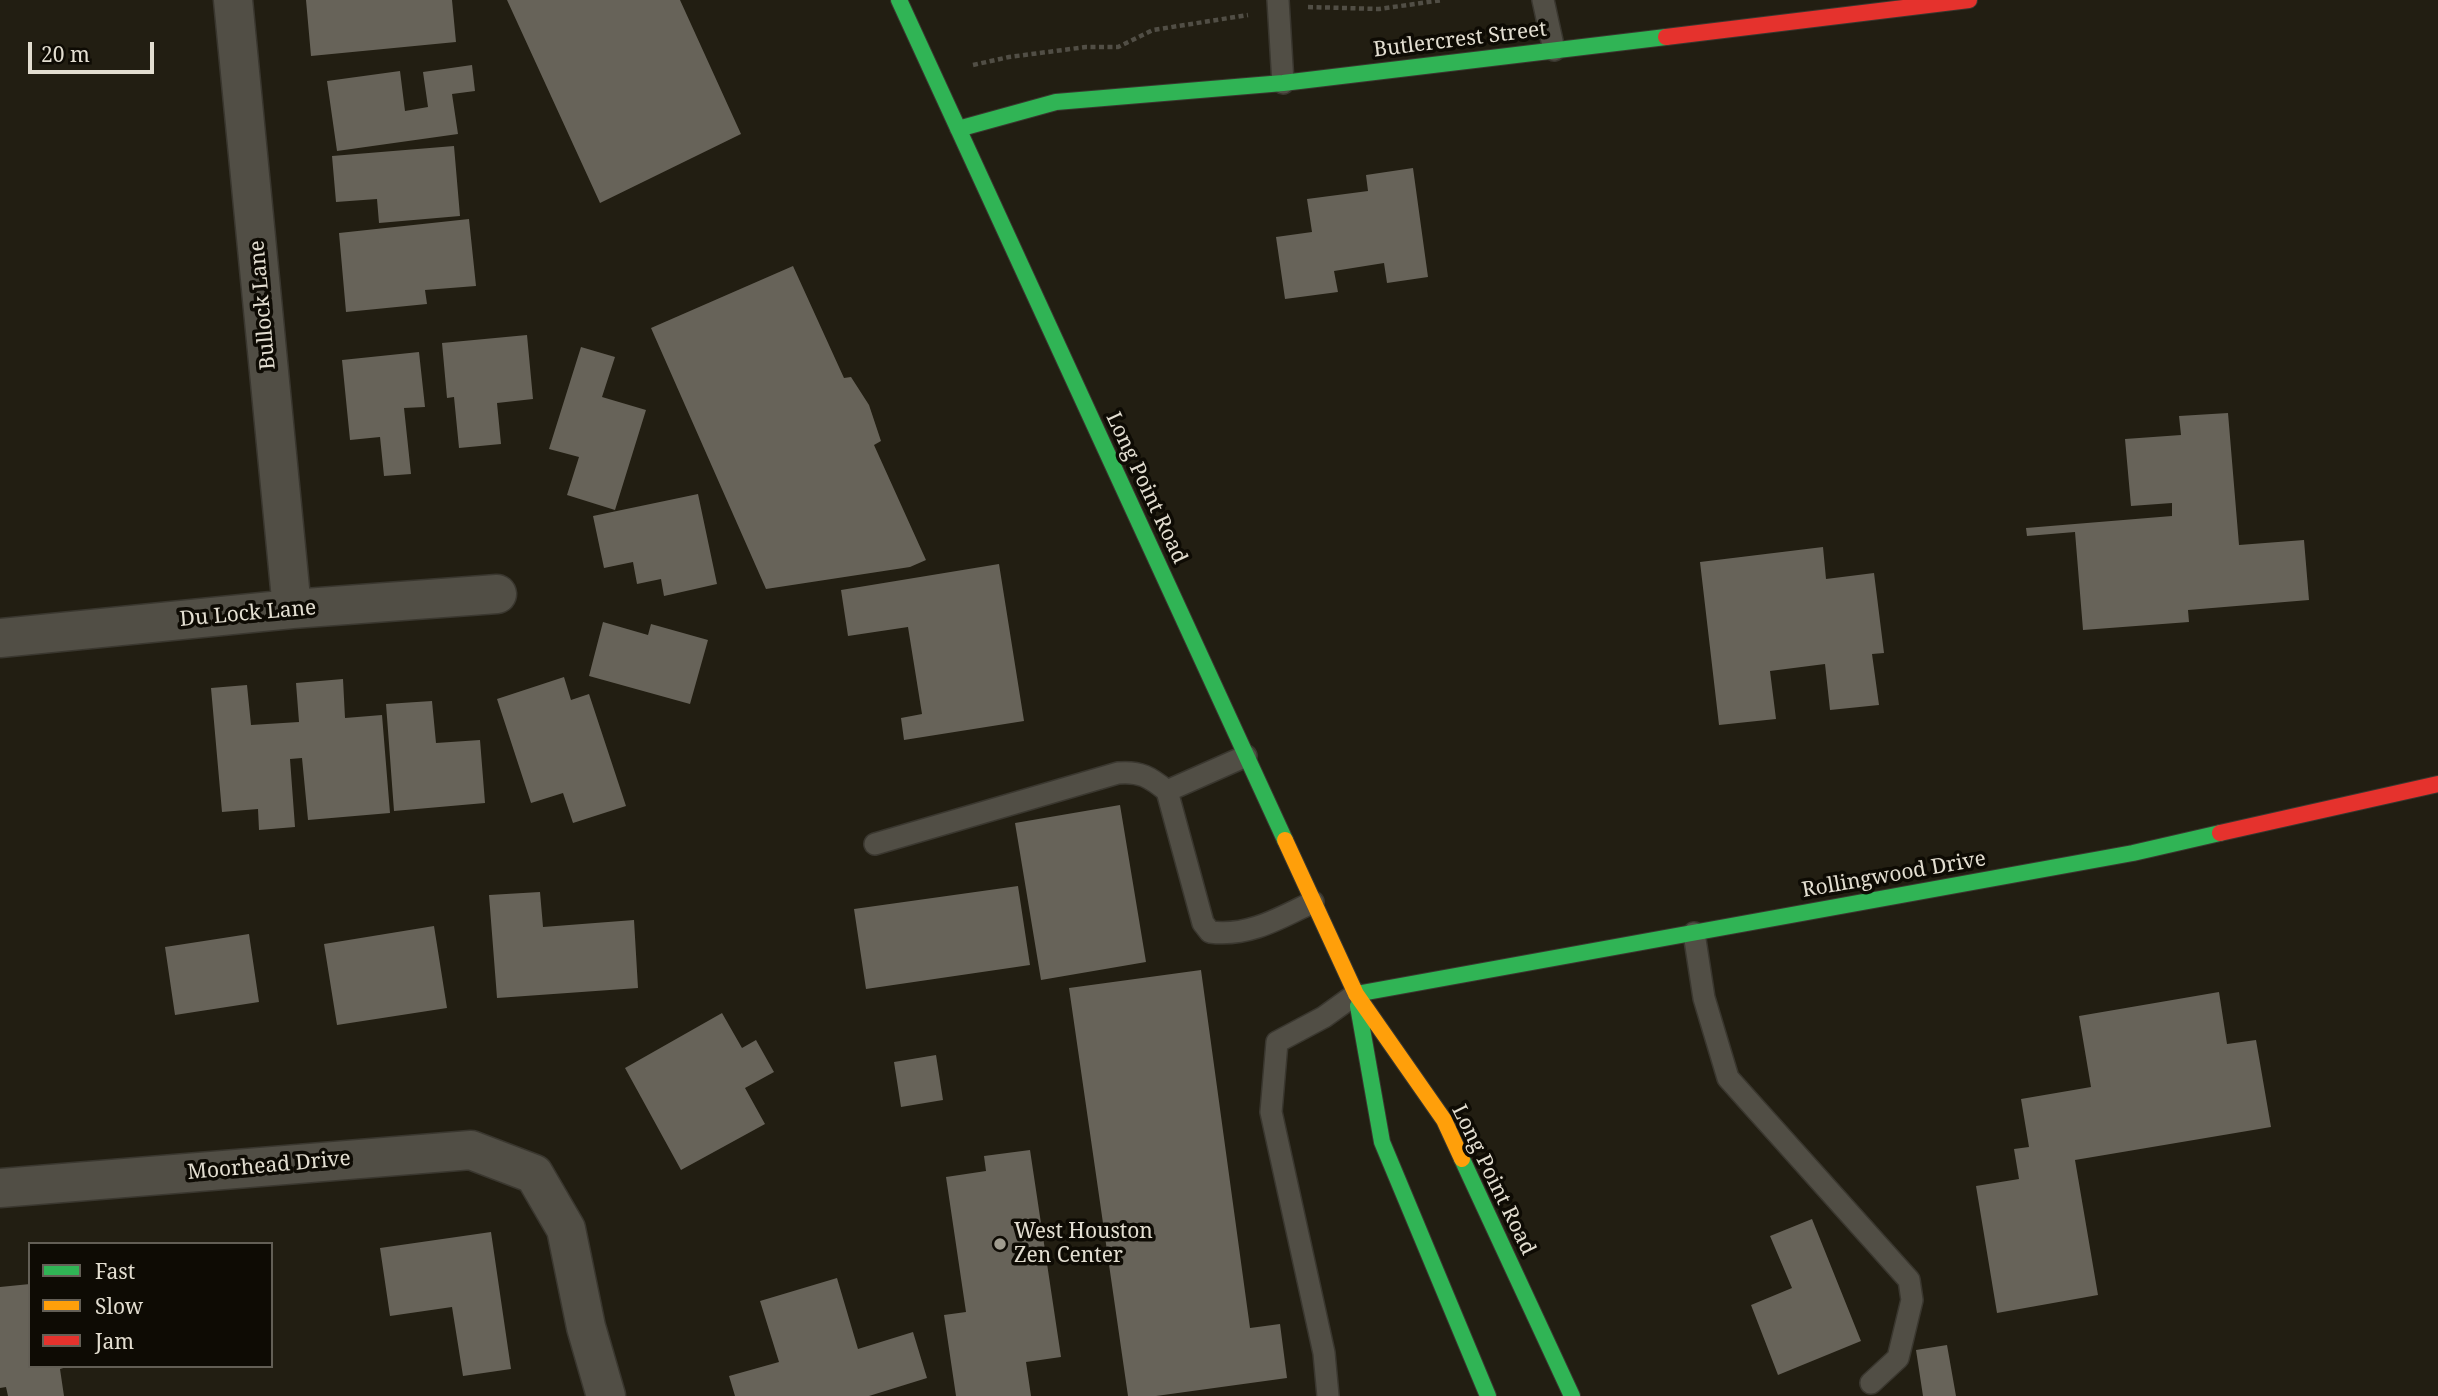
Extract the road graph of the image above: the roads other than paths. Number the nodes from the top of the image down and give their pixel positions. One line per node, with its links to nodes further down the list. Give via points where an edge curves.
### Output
1 (233, 0): 10 (street, Bullock Lane)
2 (899, 0): 8 (street, Long Point Road)
3 (1543, 0): 6 (lane)
4 (1969, 0): 6 (street, Butlercrest Street)
5 (1279, 5): 7 (lane)
6 (1554, 50): 7 (street, Butlercrest Street)
7 (1283, 83): 8 (street, Butlercrest Street, via 1056,102)
8 (958, 129): 12 (street, Long Point Road)
9 (497, 594): 10 (street, Du Lock Lane)
10 (292, 609): 11 (street, Du Lock Lane)
11 (0, 638)
12 (1246, 756): 14 (lane); 16 (street, Long Point Road)
13 (2438, 784): 17 (street, Rollingwood Drive, via 2133,853)
14 (1167, 791): 15 (lane, via 1149,776 1135,771 1118,773); 16 (lane, via 1203,923 1210,932 1256,929)
15 (875, 844)
16 (1313, 902): 18 (street, Long Point Road)
17 (1694, 933): 18 (street, Rollingwood Drive); 20 (lane, via 1704,998 1728,1078 1909,1280 1912,1300 1898,1358)
18 (1356, 994): 22 (lane, via 1277,1042 1271,1112 1324,1353); 23 (street, Long Point Road, via 1382,1142); 24 (street, Long Point Road, via 1444,1120)
19 (0, 1188): 21 (street, Moorhead Drive, via 471,1150 534,1174 566,1229)
20 (1871, 1383)
21 (606, 1396)
22 (1328, 1396)
23 (1488, 1396)
24 (1572, 1396)

